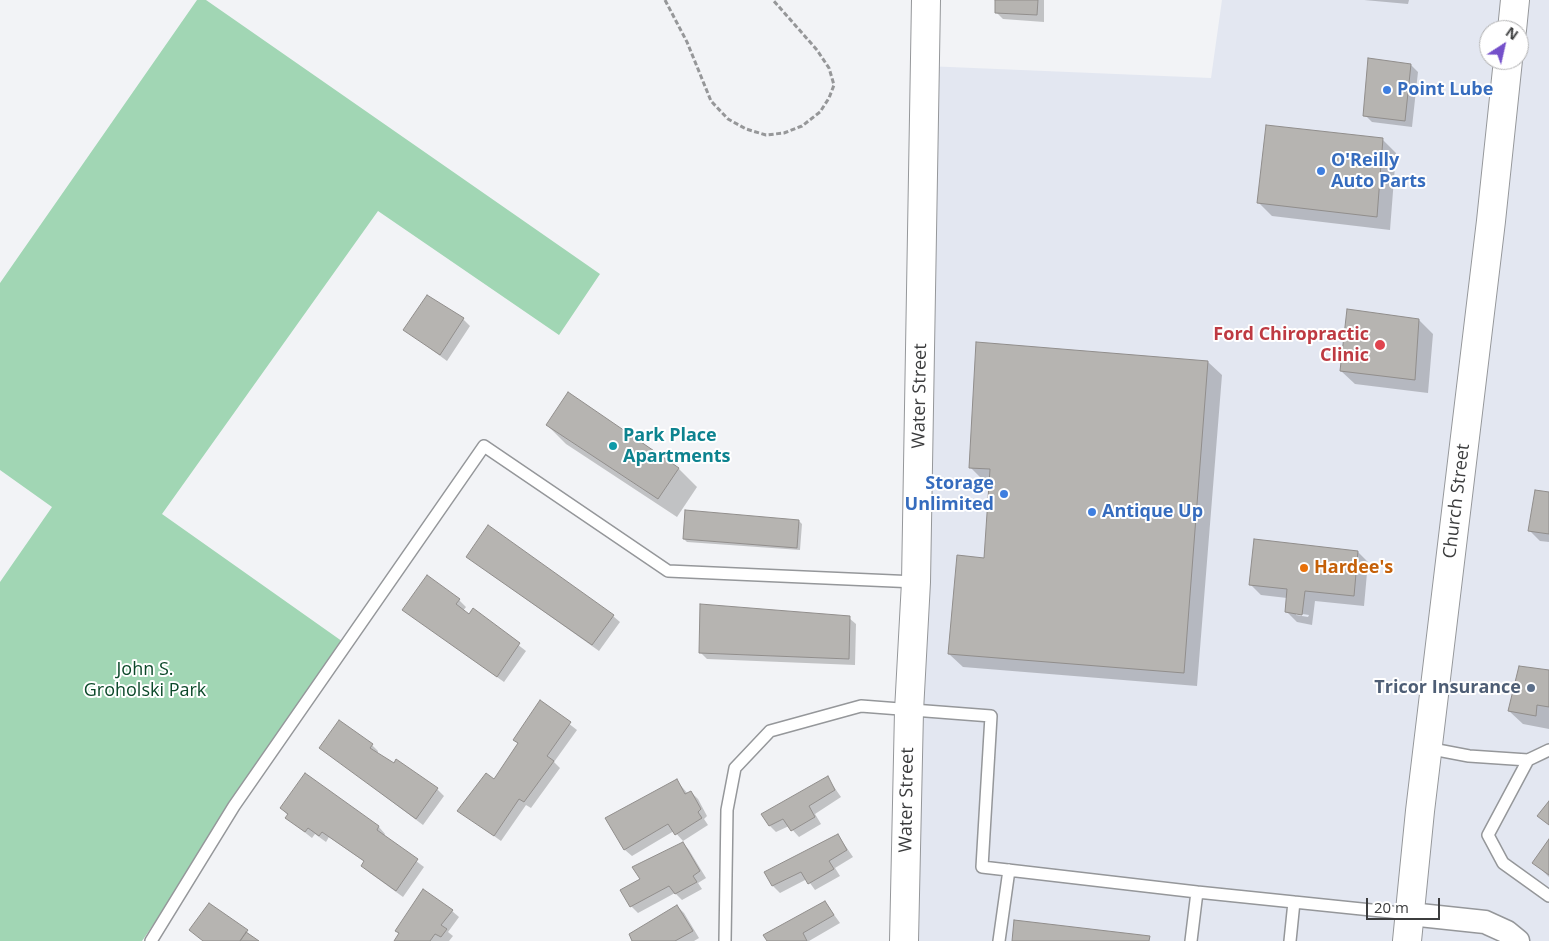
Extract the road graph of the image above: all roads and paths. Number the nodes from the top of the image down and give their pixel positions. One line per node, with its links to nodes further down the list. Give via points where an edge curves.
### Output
1 (665, 0): 2 (path, via 687,42 711,101 728,119 766,135 802,126 820,112 834,85 829,68 817,50)
2 (774, 0)
3 (926, 0): 7 (street, Water Street)
4 (1515, 0): 5 (street)
5 (1513, 20)
6 (1507, 70): 9 (street, Church Street)
7 (916, 582): 8 (street, Water Street); 17 (lane, via 668,571 484,446 234,806)
8 (909, 711): 12 (lane, via 991,716 982,867); 18 (lane, via 861,706 770,731 735,768 728,810); 19 (street, Water Street)
9 (1428, 748): 11 (lane, via 1469,756); 16 (street, Church Street)
10 (1549, 750): 11 (lane)
11 (1528, 760): 14 (lane, via 1488,835 1503,863)
12 (1009, 870): 13 (lane); 20 (lane)
13 (1197, 892): 15 (lane); 21 (lane)
14 (1549, 896)
15 (1294, 902): 16 (lane); 22 (lane)
16 (1410, 914): 23 (street, Church Street); 24 (street, via 1485,922)
17 (151, 941)
18 (725, 941)
19 (904, 941)
20 (999, 941)
21 (1194, 941)
22 (1290, 941)
23 (1406, 941)
24 (1518, 941)

